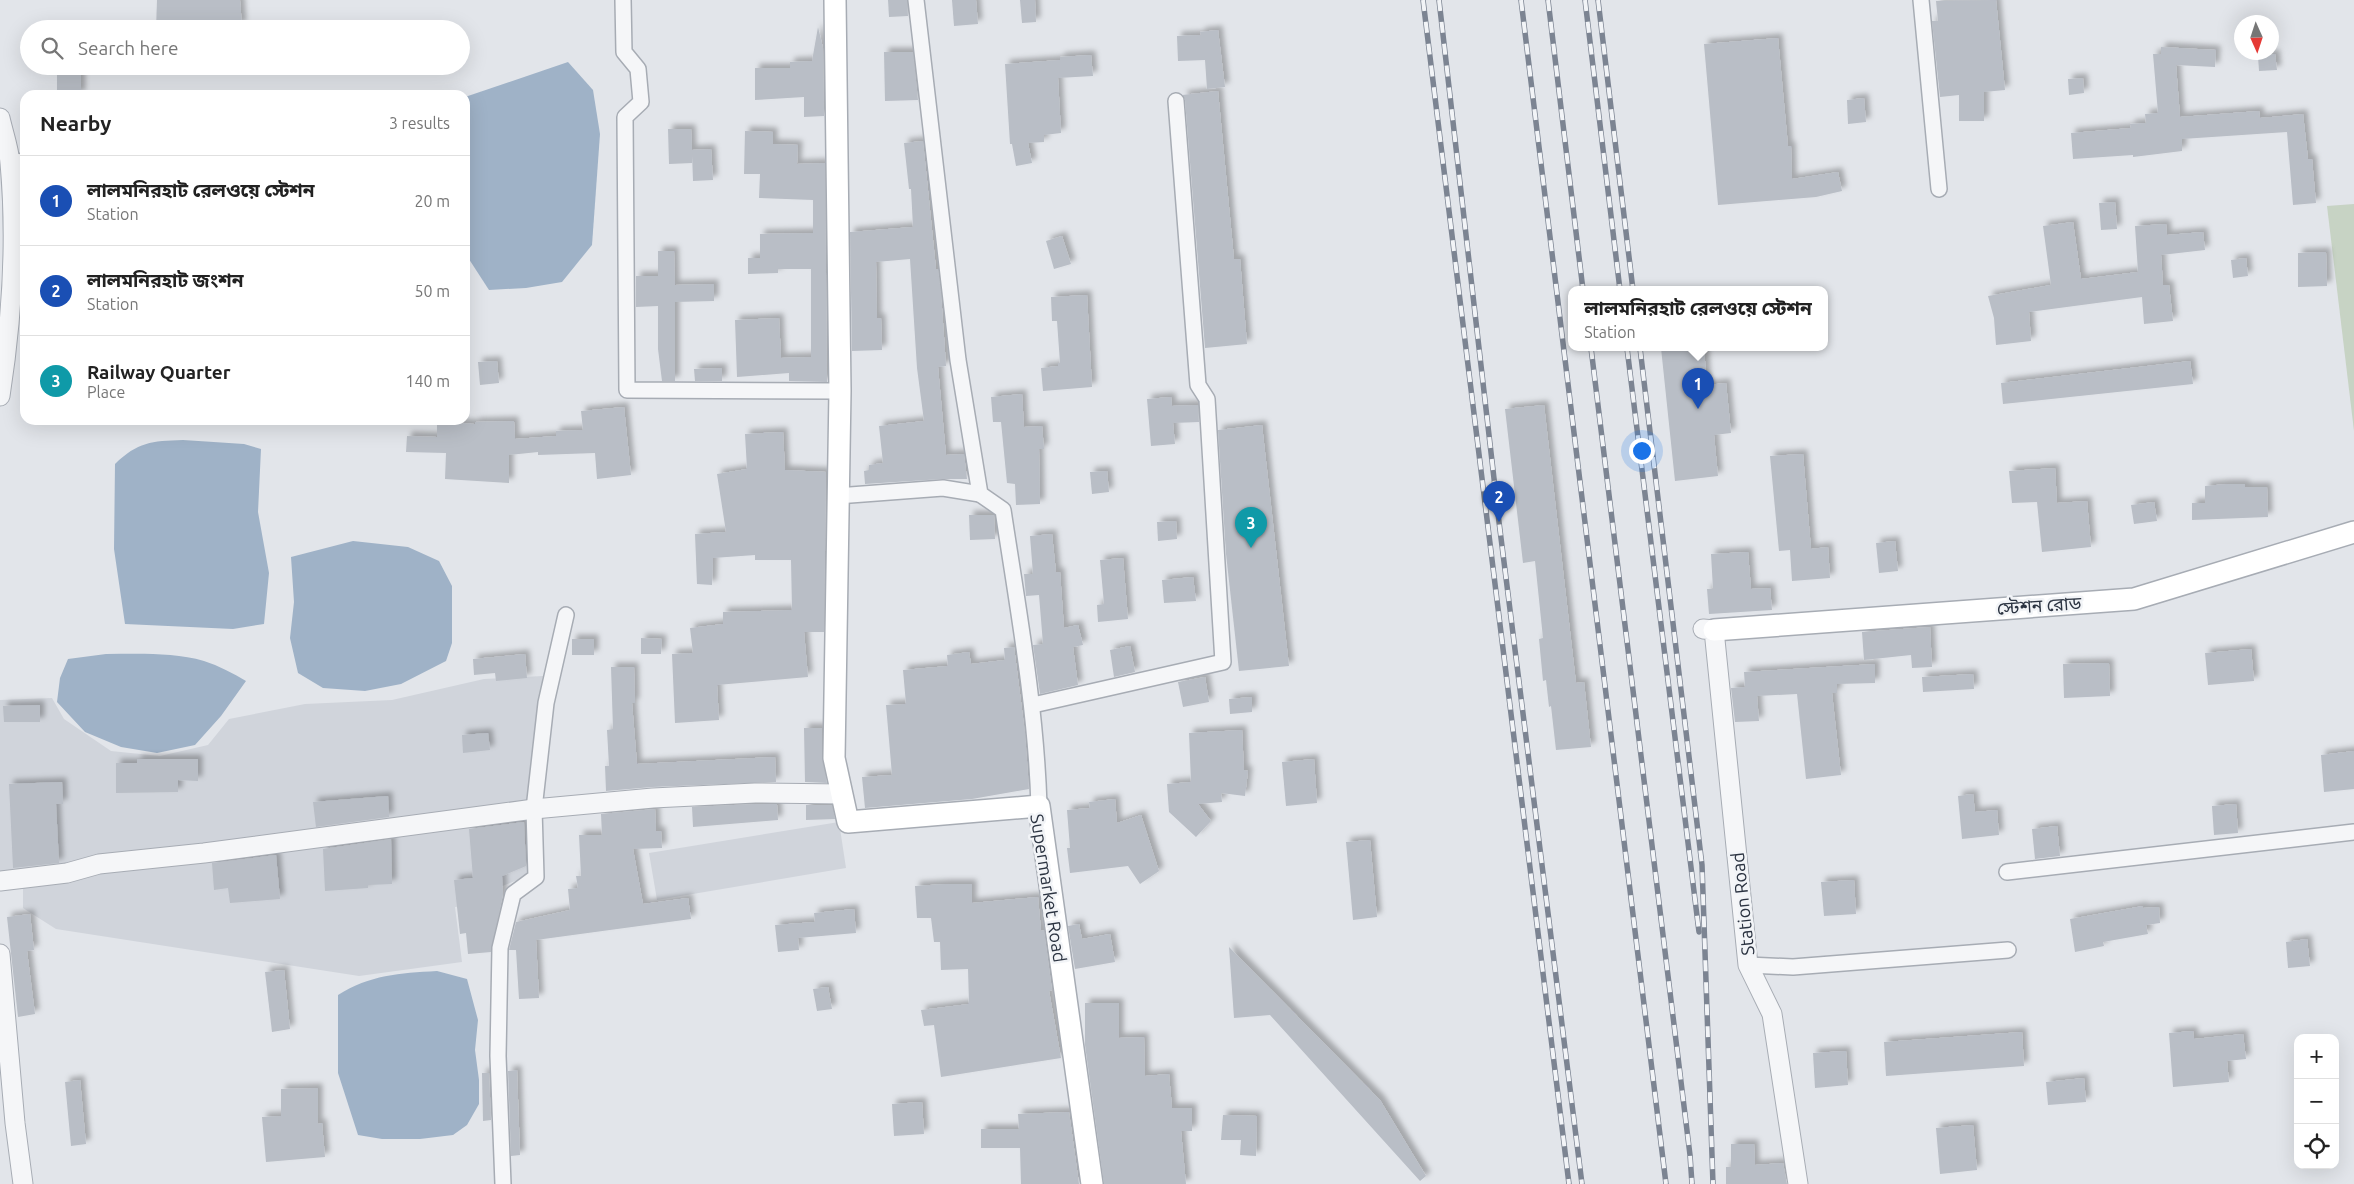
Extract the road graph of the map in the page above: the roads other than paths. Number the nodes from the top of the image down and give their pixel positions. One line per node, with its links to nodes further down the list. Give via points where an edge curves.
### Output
1 (623, 0): 9 (street, via 624,52 638,68 640,102 625,117 627,390)
2 (835, 0): 9 (main road)
3 (916, 0): 11 (street, via 958,360)
4 (1921, 0): 8 (street)
5 (1176, 101): 16 (street, via 1198,385 1207,399 1223,662)
6 (0, 118): 7 (street)
7 (18, 162): 10 (street, via 10,334)
8 (1939, 189)
9 (840, 391): 12 (main road)
10 (0, 396)
11 (980, 494): 12 (street, via 943,488); 16 (street, via 1003,510)
12 (837, 496): 17 (main road, via 834,758)
13 (2354, 532): 15 (main road, স্টেশন রোড, via 2134,599)
14 (566, 615): 19 (street, via 546,703)
15 (1709, 629): 25 (street, Station Road)
16 (1033, 704): 18 (street)
17 (842, 794): 18 (main road, Supermarket Road, via 848,822); 19 (street, via 755,793)
18 (1039, 806): 28 (main road, Supermarket Road)
19 (534, 809): 22 (street, via 99,864 67,873); 27 (street, via 536,877 513,894 500,948 498,1056)
20 (2354, 832): 21 (street)
21 (2007, 872)
22 (0, 881)
23 (2008, 950): 25 (street, via 1794,967)
24 (0, 954): 26 (street)
25 (1748, 966): 29 (street, Station Road, via 1772,1014)
26 (23, 1184)
27 (504, 1184)
28 (1092, 1184)
29 (1798, 1184)

